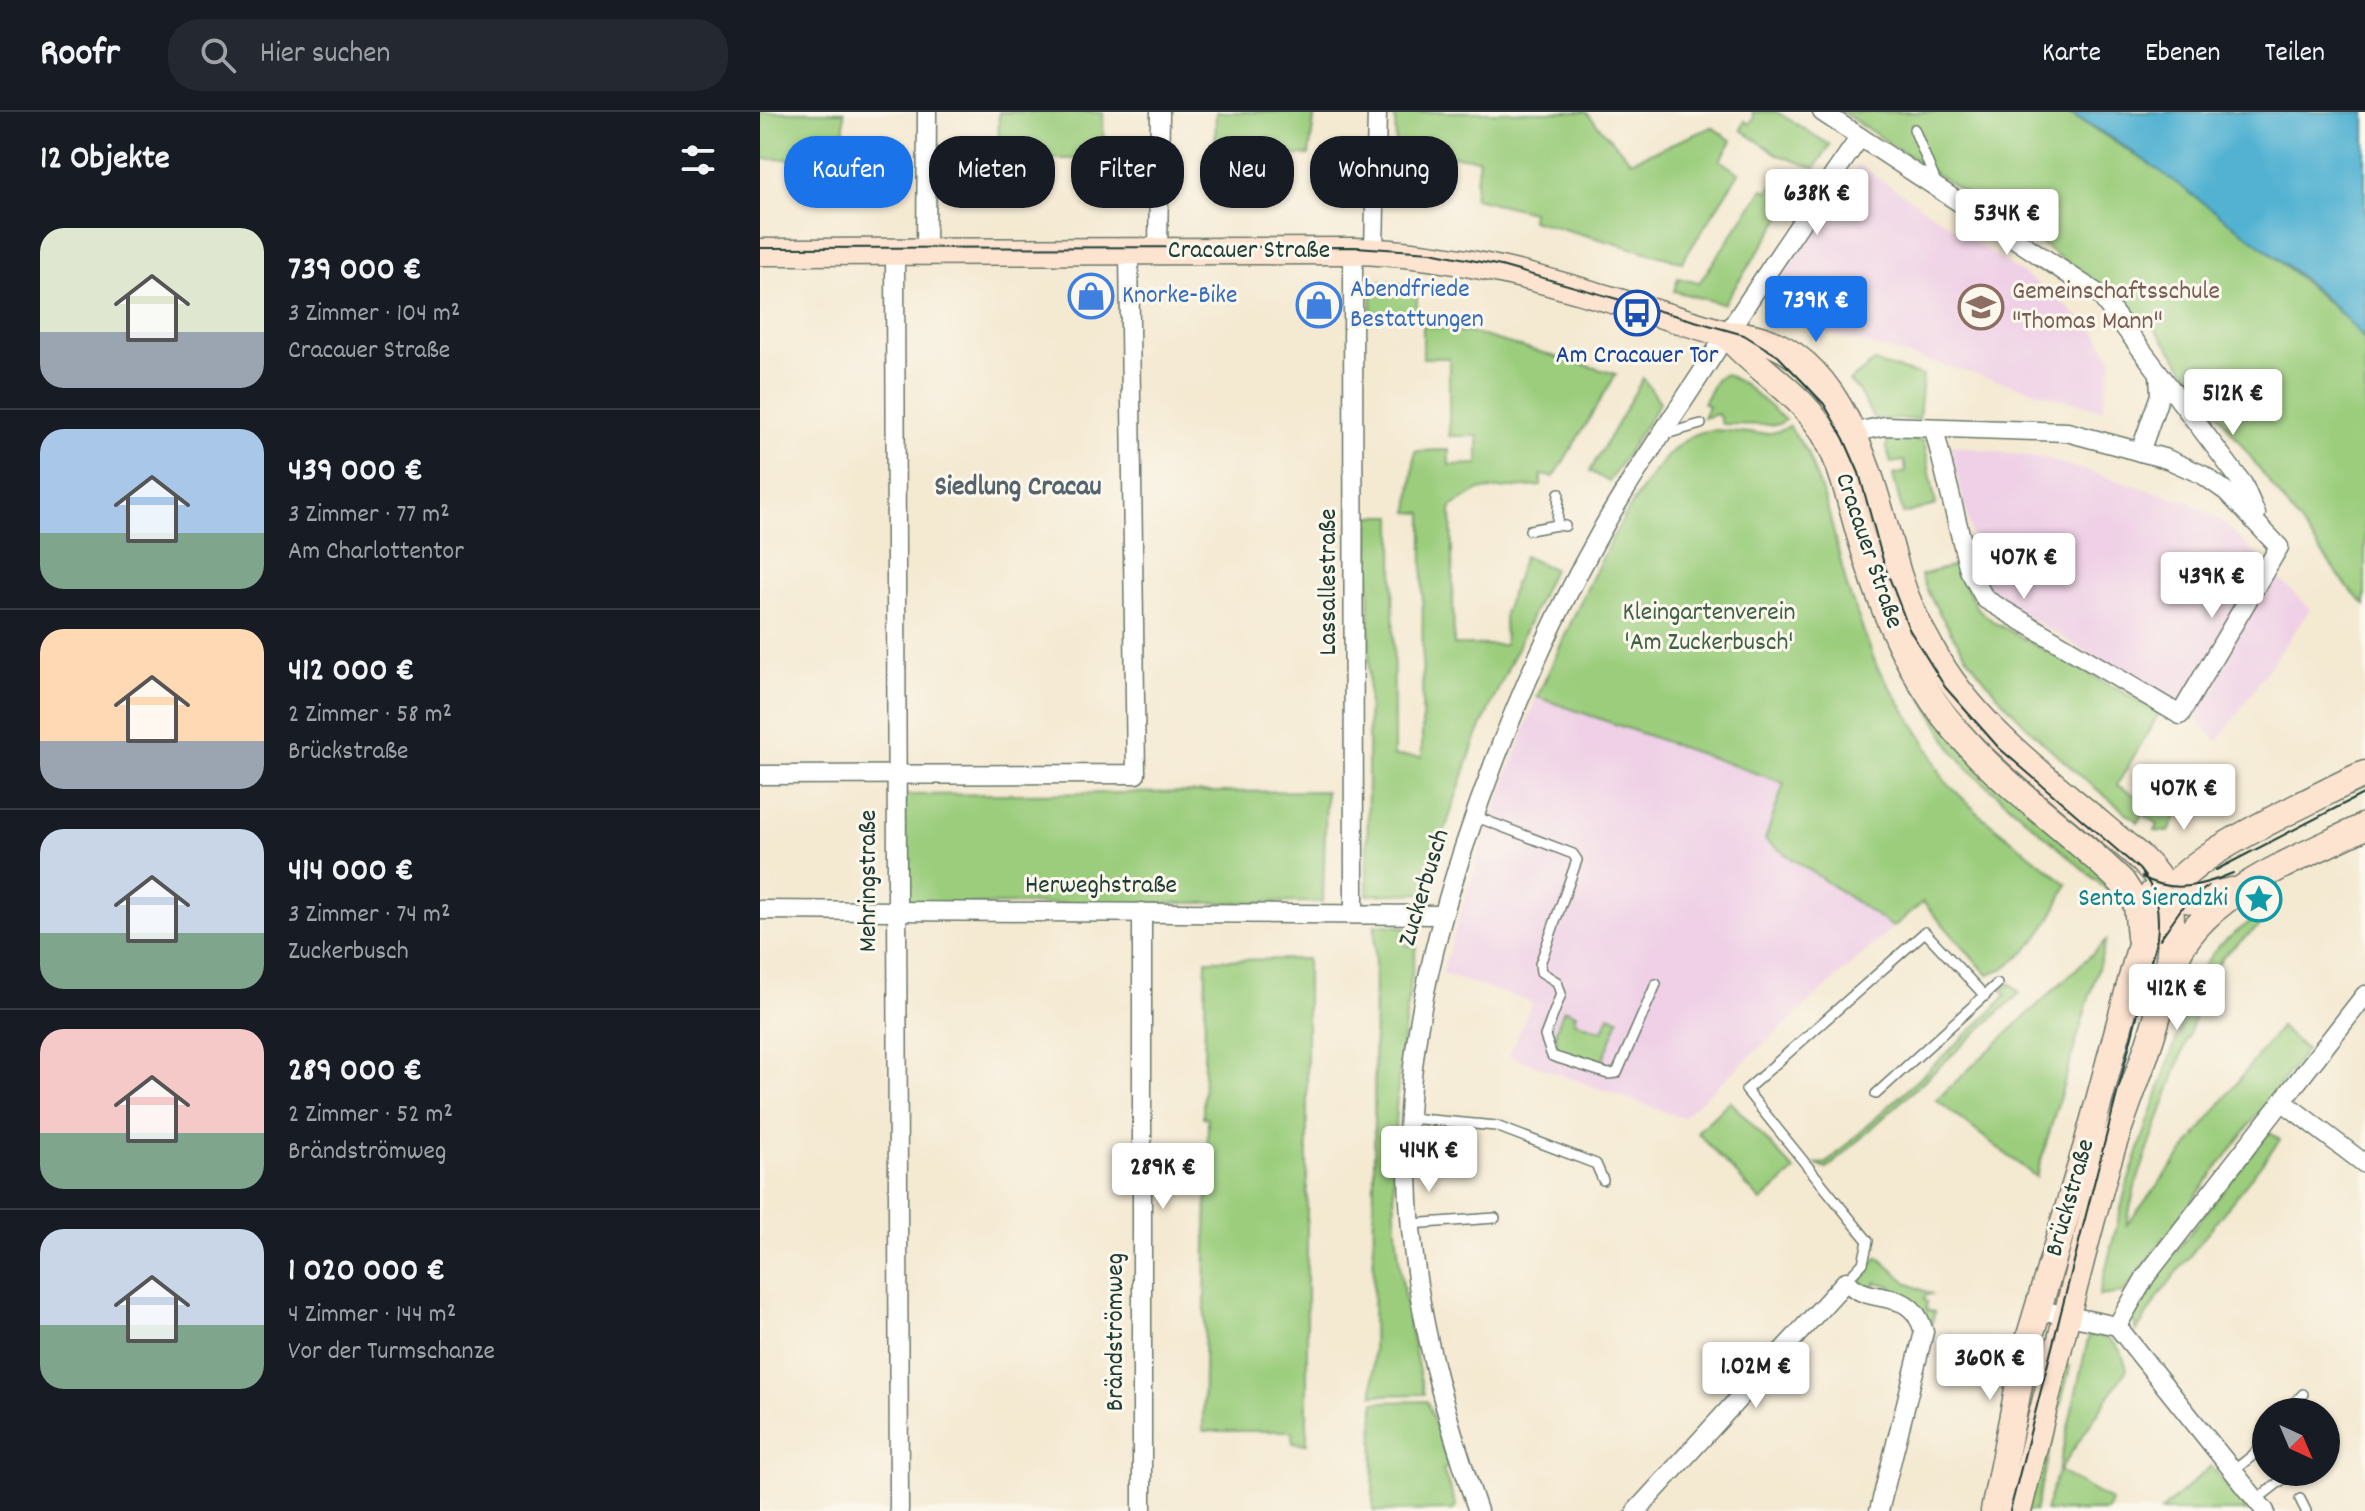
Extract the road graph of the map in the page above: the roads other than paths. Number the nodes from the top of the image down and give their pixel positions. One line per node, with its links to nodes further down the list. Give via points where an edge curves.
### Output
1 (927, 112): 13 (street)
2 (1160, 112): 9 (street)
3 (1377, 112): 10 (street, Lassallestraße)
4 (1822, 112): 6 (street)
5 (1914, 129): 7 (lane)
6 (1860, 137): 7 (street); 14 (street, Zuckerbusch)
7 (1938, 187): 15 (street, via 2093,289)
8 (1129, 251): 9 (main road, Cracauer Straße); 13 (main road, Cracauer Straße); 27 (street, via 1136,774)
9 (1158, 251): 10 (main road, Cracauer Straße)
10 (1363, 251): 14 (main road, Cracauer Straße, via 1488,267); 38 (street, Lassallestraße)
11 (760, 252): 12 (main road, Cracauer Straße)
12 (895, 252): 13 (main road, Cracauer Straße); 27 (street, Mehringstraße)
13 (926, 252)
14 (1726, 334): 18 (main road, Cracauer Straße, via 1757,335 1791,354 1833,398); 19 (street, Zuckerbusch); 20 (main road, Cracauer Straße, via 1743,354 1774,375)
15 (2159, 373): 21 (street, via 2159,398); 23 (street, via 2243,484)
16 (1701, 424): 19 (lane)
17 (1934, 429): 18 (street, Cracauer Straße, via 1885,426); 21 (street, Cracauer Straße, via 2067,432); 23 (street, Cracauer Straße, via 1969,570 1985,599 2180,715 2279,547)
18 (1853, 431): 20 (street, Cracauer Straße); 31 (main road, Cracauer Straße, via 1872,476 1899,576 1933,654 1988,726)
19 (1661, 435): 28 (street, Zuckerbusch, via 1605,524 1547,638 1507,724)
20 (1828, 439): 32 (main road, Cracauer Straße, via 1889,622 1933,700 1983,764)
21 (2140, 452): 23 (street, Cracauer Straße, via 2212,480)
22 (1559, 493): 24 (lane, via 1561,525)
23 (2262, 528)
24 (1530, 530)
25 (2365, 774): 30 (main road)
26 (760, 775): 27 (street)
27 (895, 775): 36 (street, Mehringstraße)
28 (1474, 816): 39 (street, Zuckerbusch); 42 (lane, via 1577,860 1540,964 1561,994 1545,1036 1552,1056 1617,1073)
29 (2365, 826): 33 (main road)
30 (2239, 837): 31 (main road, Cracauer Straße, via 2168,863); 34 (main road)
31 (2125, 846): 34 (main road, Cracauer Straße, via 2152,870)
32 (2108, 868): 34 (main road, Cracauer Straße); 40 (main road, Cracauer Straße, via 2132,895)
33 (2242, 889): 34 (main road, Cracauer Straße, via 2203,898); 41 (main road, via 2188,934)
34 (2165, 893): 40 (main road, Brückstraße); 41 (main road, Brückstraße, via 2171,920)
35 (760, 910): 36 (street, Herweghstraße)
36 (895, 911): 37 (street, Herweghstraße); 64 (street, Mehringstraße)
37 (1142, 912): 38 (street, Herweghstraße); 65 (street, Brändströmweg)
38 (1354, 912): 39 (street, Herweghstraße)
39 (1442, 915): 48 (street, Zuckerbusch, via 1417,1033)
40 (2140, 940): 54 (main road, Brückstraße)
41 (2168, 975): 55 (main road, Brückstraße, via 2109,1157)
42 (1656, 984)
43 (1997, 984): 45 (lane)
44 (2365, 995): 47 (street)
45 (1985, 996): 46 (lane); 53 (lane, via 1925,932 1746,1090 1868,1241 1863,1263)
46 (1876, 1094)
47 (2282, 1101): 49 (street); 56 (street, via 2146,1276)
48 (1409, 1118): 50 (lane, via 1496,1126 1596,1164); 52 (street, Zuckerbusch)
49 (2365, 1164)
50 (1603, 1180)
51 (1495, 1218): 52 (lane)
52 (1410, 1224): 66 (street, Zuckerbusch, via 1425,1331)
53 (1846, 1281): 67 (street); 68 (street, via 1854,1290 1906,1303 1924,1332)
54 (2040, 1310): 55 (street); 69 (main road, Brückstraße, via 2017,1386)
55 (2067, 1316): 56 (street); 70 (main road, Brückstraße)
56 (2117, 1326): 60 (street)
57 (2303, 1394): 58 (lane)
58 (2299, 1398)
59 (2252, 1456): 60 (lane)
60 (2233, 1471): 63 (street)
61 (2279, 1486): 63 (lane)
62 (2300, 1499): 71 (lane)
63 (2261, 1506)
64 (899, 1511)
65 (1142, 1511)
66 (1478, 1511)
67 (1636, 1511)
68 (1879, 1511)
69 (1994, 1511)
70 (2018, 1511)
71 (2306, 1511)

